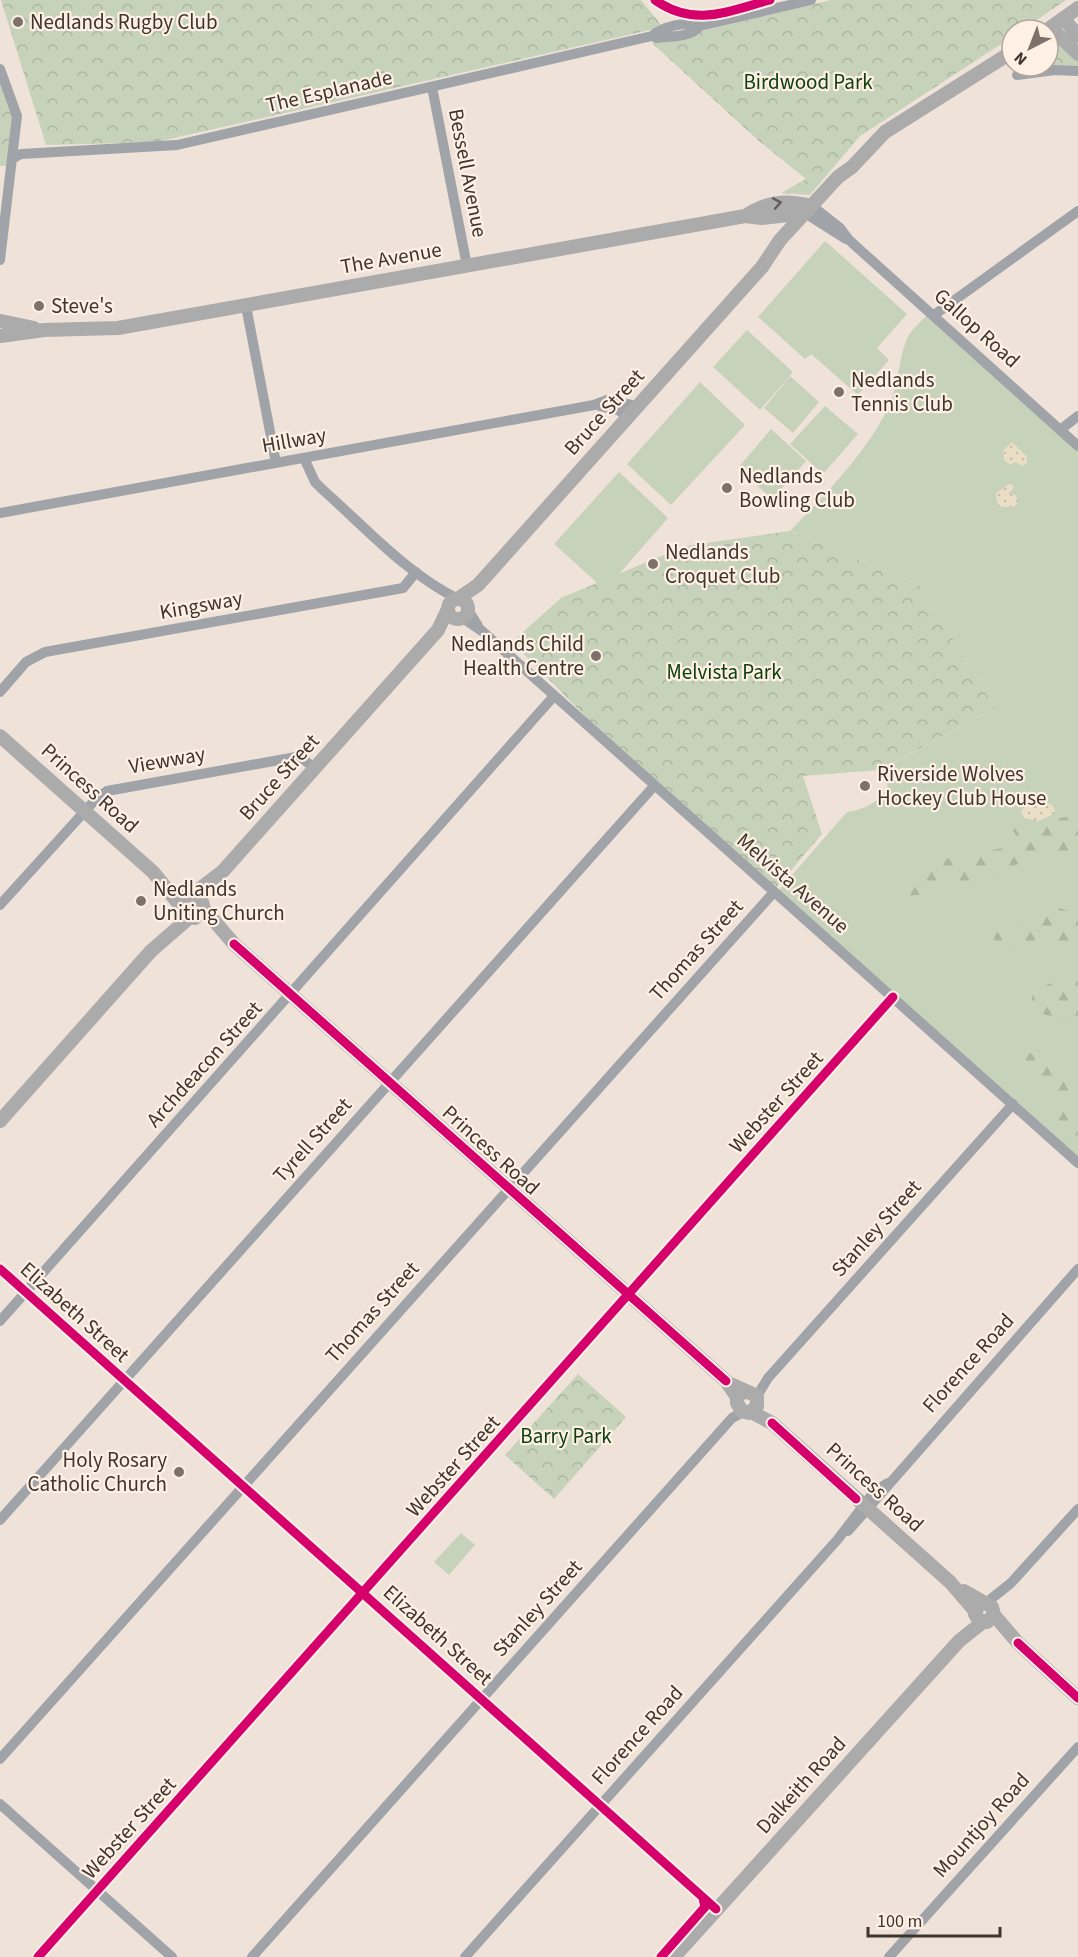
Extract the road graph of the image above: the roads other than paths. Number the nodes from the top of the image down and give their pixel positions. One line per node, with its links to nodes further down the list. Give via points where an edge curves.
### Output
1 (811, 0): 12 (street, The Esplanade, via 700,26 676,38 652,36)
2 (1078, 8): 3 (street)
3 (1064, 18): 4 (street); 5 (street)
4 (1060, 21)
5 (1078, 36)
6 (1060, 38): 7 (street)
7 (1078, 54)
8 (1000, 59): 15 (street, Bruce Street, via 885,132 838,177)
9 (0, 69): 13 (street, via 17,116)
10 (1060, 70): 11 (street)
11 (1078, 71)
12 (432, 87): 13 (street, The Esplanade, via 177,145 21,154); 17 (street, Bessell Avenue)
13 (12, 159): 16 (street)
14 (1078, 211): 19 (street)
15 (812, 212): 17 (street, The Avenue, via 791,201 778,201 745,216); 19 (street, Gallop Road); 23 (street, Bruce Street, via 786,247 762,267)
16 (0, 260)
17 (467, 266): 18 (street, The Avenue)
18 (246, 306): 21 (street, The Avenue, via 118,328); 28 (street)
19 (934, 315): 25 (street, Gallop Road)
20 (0, 320): 21 (street, The Avenue); 22 (street)
21 (44, 330): 22 (street, The Avenue)
22 (0, 337)
23 (633, 412): 27 (street, Hillway, via 607,400); 31 (street, Bruce Street)
24 (1078, 416): 25 (street)
25 (1060, 430): 26 (street, Gallop Road)
26 (1078, 446)
27 (304, 458): 28 (street, Hillway); 30 (street, Melvista Avenue, via 315,482)
28 (276, 463): 29 (street, Hillway)
29 (0, 513)
30 (417, 572): 31 (street, Melvista Avenue); 32 (street, Kingsway, via 403,588 45,652 26,662)
31 (458, 608): 33 (street, Melvista Avenue); 35 (street, Bruce Street)
32 (0, 692)
33 (554, 696): 36 (street, Melvista Avenue); 41 (street, Archdeacon Street)
34 (0, 736): 37 (street, Princess Road)
35 (314, 768): 37 (street, Viewway, via 296,757 107,791); 40 (street, Bruce Street)
36 (654, 786): 38 (street, Melvista Avenue); 43 (street, Tyrell Street)
37 (85, 811): 39 (street, Viewway); 40 (street, Princess Road)
38 (774, 892): 42 (street, Melvista Avenue); 47 (street, Thomas Street)
39 (0, 905)
40 (192, 906): 41 (street, Princess Road); 45 (street, Bruce Street)
41 (291, 996): 43 (street, Princess Road); 50 (street, Archdeacon Street)
42 (893, 997): 44 (street, Melvista Avenue); 51 (street, Webster Street)
43 (390, 1083): 47 (street, Princess Road); 53 (street, Tyrell Street)
44 (1013, 1104): 46 (street, Melvista Avenue); 54 (street, Stanley Street)
45 (0, 1121)
46 (1078, 1163)
47 (508, 1189): 51 (street, Princess Road); 55 (street, Thomas Street)
48 (0, 1269): 50 (street, Elizabeth Street)
49 (1078, 1269): 56 (street, Florence Road, via 888,1483 874,1492)
50 (26, 1292): 52 (street, Archdeacon Street); 53 (street, Elizabeth Street)
51 (628, 1295): 54 (street, Princess Road, via 726,1381); 59 (street, Webster Street)
52 (0, 1321)
53 (125, 1380): 55 (street, Elizabeth Street); 58 (street, Tyrell Street)
54 (745, 1403): 56 (street, Princess Road); 62 (street, Stanley Street)
55 (243, 1486): 59 (street, Elizabeth Street); 64 (street, Thomas Street)
56 (866, 1508): 60 (street, Princess Road); 66 (street, Florence Road)
57 (1078, 1509): 60 (street, Dalkeith Road)
58 (0, 1520)
59 (364, 1593): 62 (street, Elizabeth Street); 67 (street, Webster Street)
60 (985, 1613): 61 (street, Princess Road); 68 (street, Dalkeith Road)
61 (1078, 1698)
62 (482, 1699): 66 (street, Elizabeth Street); 71 (street, Stanley Street)
63 (1078, 1746): 74 (street, Mountjoy Road)
64 (0, 1759)
65 (0, 1804): 67 (street)
66 (601, 1805): 68 (street, Elizabeth Street); 72 (street, Florence Road)
67 (97, 1891): 69 (street, Webster Street); 70 (street)
68 (716, 1909): 73 (street, Dalkeith Road)
69 (38, 1957)
70 (172, 1957)
71 (252, 1957)
72 (465, 1957)
73 (674, 1957)
74 (889, 1957)

